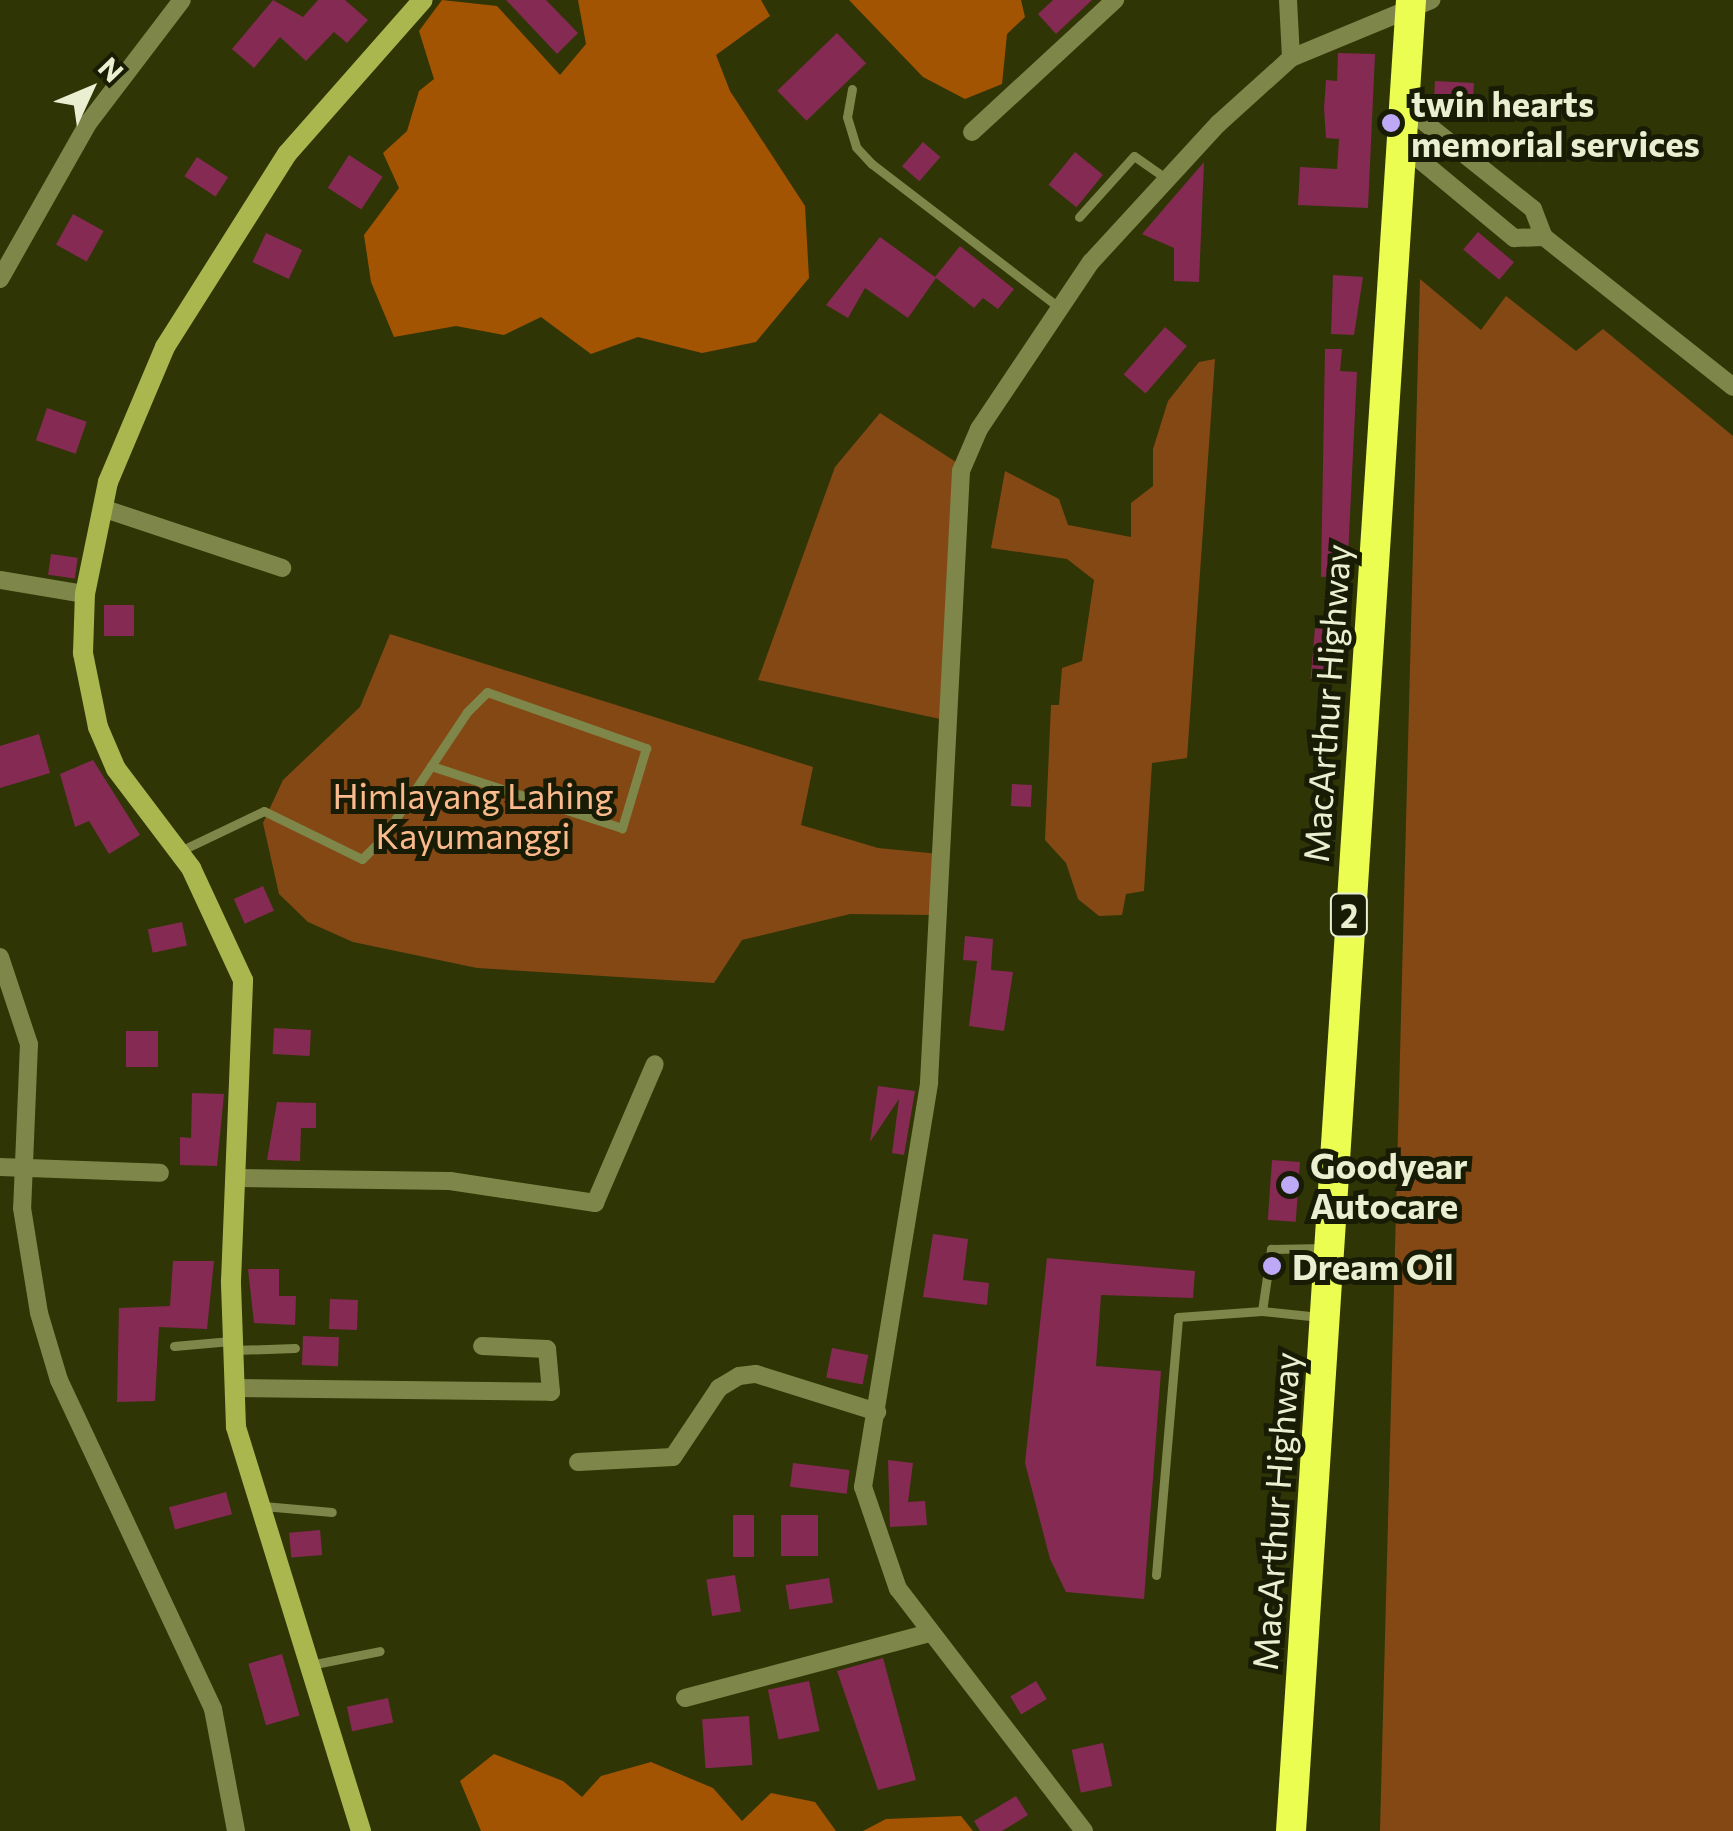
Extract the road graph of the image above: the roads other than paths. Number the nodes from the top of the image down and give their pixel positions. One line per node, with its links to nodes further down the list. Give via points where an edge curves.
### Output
1 (182, 0): 14 (street, via 89,122)
2 (423, 0): 17 (street, via 287,154 230,234 165,347)
3 (1115, 0): 9 (street)
4 (1288, 0): 6 (street)
5 (1418, 4): 6 (street); 8 (highway, MacArthur Highway / 2)
6 (1291, 58): 11 (street)
7 (852, 89): 15 (lane, via 847,117 872,164)
8 (1404, 106): 10 (highway, MacArthur Highway / 2); 13 (street, via 1534,209)
9 (972, 132)
10 (1402, 145): 13 (street, via 1514,238); 29 (highway, MacArthur Highway / 2)
11 (1167, 179): 12 (lane, via 1134,156); 15 (street)
12 (1079, 217)
13 (1544, 237): 16 (street)
14 (0, 278)
15 (1060, 308): 37 (street, via 979,428 961,471 953,526 940,964 918,1178)
16 (1733, 387)
17 (102, 508): 18 (street); 20 (street)
18 (282, 568)
19 (0, 580): 20 (street)
20 (85, 594): 22 (street, via 83,653 98,727 116,769)
21 (431, 766): 21 (lane, via 622,828 646,748 487,692); 22 (lane, via 362,859 264,811)
22 (178, 852): 28 (street, via 223,925 243,980)
23 (0, 957): 26 (street, via 29,1044)
24 (655, 1064): 28 (street, via 594,1203 450,1181)
25 (0, 1167): 26 (street)
26 (26, 1169): 27 (street); 46 (street, via 22,1208 39,1313 60,1380 213,1708)
27 (160, 1173)
28 (237, 1178): 33 (street)
29 (1326, 1248): 30 (lane, via 1271,1249); 31 (highway, MacArthur Highway / 2)
30 (1262, 1311): 31 (lane); 41 (lane, via 1178,1316)
31 (1327, 1318): 49 (highway, MacArthur Highway / 2)
32 (174, 1346): 33 (lane)
33 (232, 1346): 35 (lane); 36 (street)
34 (482, 1346): 36 (street, via 547,1349 551,1392)
35 (295, 1348)
36 (235, 1388): 39 (street)
37 (877, 1412): 38 (street, via 756,1374 738,1376 719,1388 673,1457); 42 (street, via 862,1487 887,1568)
38 (578, 1462)
39 (255, 1505): 40 (lane); 44 (street)
40 (332, 1512)
41 (1156, 1575)
42 (930, 1633): 45 (street); 48 (street)
43 (380, 1651): 44 (lane)
44 (310, 1665): 47 (street)
45 (686, 1698)
46 (236, 1831)
47 (361, 1831)
48 (1084, 1831)
49 (1292, 1831)

